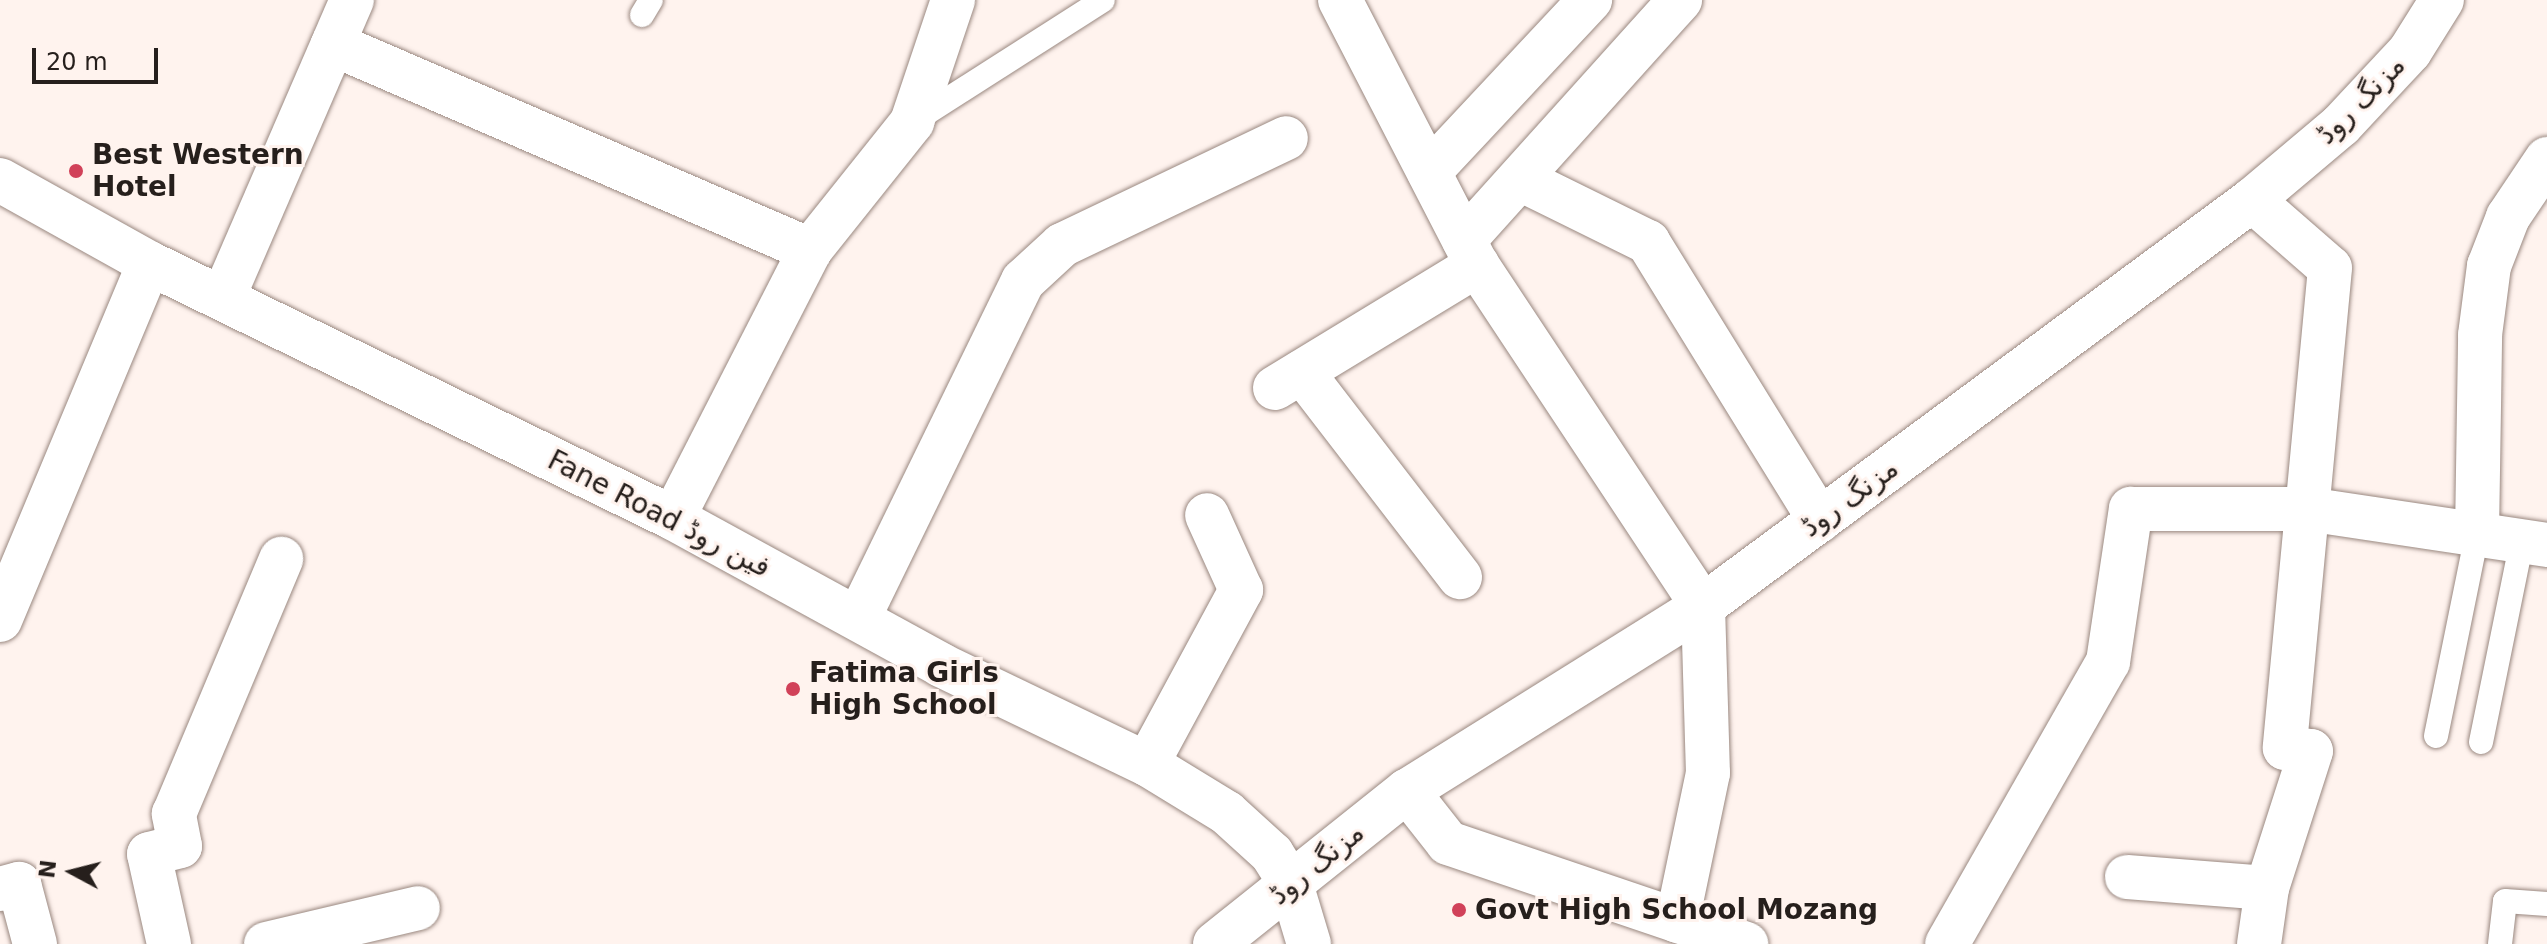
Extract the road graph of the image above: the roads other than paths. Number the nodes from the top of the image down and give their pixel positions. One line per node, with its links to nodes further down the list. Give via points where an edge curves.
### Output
1 (352, 0): 8 (street)
2 (953, 0): 9 (street)
3 (1103, 0): 9 (lane)
4 (1340, 0): 12 (street)
5 (1590, 0): 12 (street)
6 (1680, 0): 13 (street)
7 (2442, 0): 15 (street, مزنگ روڈ, via 2410,51 2341,125)
8 (333, 44): 16 (street); 19 (street)
9 (912, 122): 16 (street)
10 (1286, 138): 29 (street, via 1062,245 1023,281)
11 (2547, 159): 24 (street, via 2508,217 2489,266 2480,335)
12 (1429, 172): 17 (street)
13 (1520, 179): 17 (street); 23 (street, via 1648,242)
14 (0, 180): 18 (street, Fane Road فین روڈ)
15 (2252, 200): 20 (street, via 2330,268); 23 (street, مزنگ روڈ)
16 (810, 250): 22 (street)
17 (1470, 253): 27 (street, via 1289,380); 28 (street)
18 (149, 263): 19 (street, Fane Road فین روڈ); 30 (street)
19 (223, 298): 22 (street, Fane Road فین روڈ)
20 (2307, 509): 24 (street); 37 (street, via 2285,748 2311,751); 48 (street, via 2131,509 2108,662)
21 (1207, 515): 33 (street, via 1241,590)
22 (673, 518): 29 (street, Fane Road فین روڈ)
23 (1820, 520): 28 (street, مزنگ روڈ)
24 (2477, 534): 25 (street); 31 (lane)
25 (2535, 543): 32 (lane)
26 (281, 559): 43 (street, via 174,814 180,846 149,854)
27 (1460, 577)
28 (1703, 606): 34 (street, مزنگ روڈ); 41 (street, via 1708,773)
29 (859, 617): 33 (street, Fane Road فین روڈ, via 941,665)
30 (0, 620)
31 (2436, 736)
32 (2481, 742)
33 (1147, 764): 36 (street, Fane Road فین روڈ, via 1227,813 1272,854)
34 (1407, 791): 36 (street, مزنگ روڈ); 41 (street, via 1448,843)
35 (2127, 877): 37 (street)
36 (1291, 884): 45 (street, مزنگ روڈ); 46 (street, Fane Road فین روڈ)
37 (2267, 888): 49 (street)
38 (0, 889): 42 (street, via 19,884)
39 (2547, 904): 50 (lane, via 2505,901)
40 (418, 908): 44 (street)
41 (1677, 921): 47 (street)
42 (35, 944)
43 (169, 944)
44 (266, 944)
45 (1215, 944)
46 (1309, 944)
47 (1746, 944)
48 (1947, 944)
49 (2259, 944)
50 (2500, 944)

